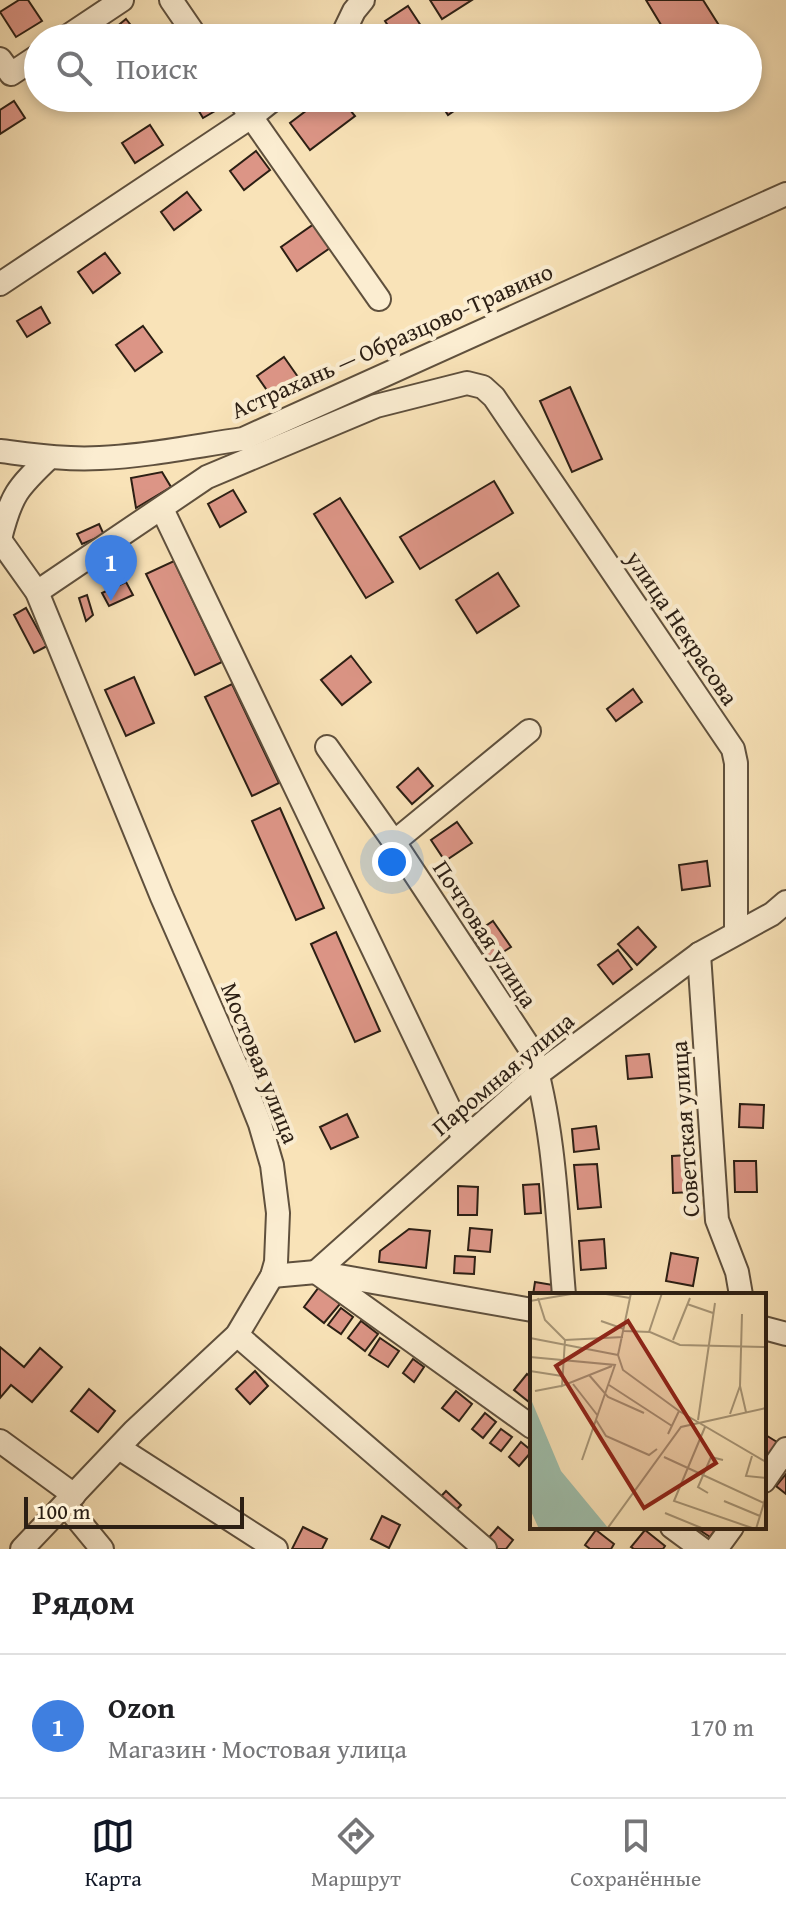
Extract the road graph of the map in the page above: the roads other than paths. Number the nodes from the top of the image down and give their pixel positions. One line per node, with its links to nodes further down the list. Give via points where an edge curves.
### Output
1 (122, 0): 4 (street)
2 (171, 0): 5 (street)
3 (363, 0): 6 (street)
4 (86, 24)
5 (187, 24)
6 (348, 24)
7 (0, 59): 8 (street, via 11,74)
8 (24, 65)
9 (248, 112): 11 (street)
10 (257, 112): 11 (street)
11 (251, 117): 13 (street); 14 (street)
12 (786, 194): 16 (street, Астрахань — Образцово-Травино, via 243,439 99,458)
13 (0, 284)
14 (379, 299)
15 (0, 451): 16 (street, Астрахань — Образцово-Травино)
16 (50, 457): 18 (street, via 15,492)
17 (162, 509): 19 (street); 24 (street, улица Некрасова, via 207,477 376,406 467,383 483,387 733,749); 27 (street)
18 (0, 540): 19 (street, Мостовая улица)
19 (37, 592): 29 (street, Мостовая улица, via 260,1124 278,1213)
20 (529, 731): 22 (street)
21 (327, 747): 22 (street, Почтовая улица)
22 (394, 842): 26 (street, Почтовая улица, via 531,1050)
23 (786, 902): 24 (street, Паромная улица)
24 (736, 932): 25 (street, Паромная улица)
25 (699, 954): 26 (street, Паромная улица); 31 (street, Советская улица, via 717,1220)
26 (538, 1074): 27 (street, Паромная улица); 30 (street, Почтовая улица, via 552,1156)
27 (464, 1139): 28 (street, Паромная улица)
28 (316, 1272): 29 (street); 32 (street); 36 (street)
29 (272, 1276): 35 (street, Мостовая улица)
30 (564, 1293)
31 (741, 1293)
32 (530, 1310)
33 (766, 1329): 34 (street)
34 (786, 1334)
35 (237, 1335): 38 (street, Мостовая улица); 47 (street)
36 (530, 1426)
37 (0, 1441): 41 (street)
38 (119, 1448): 41 (street, Мостовая улица); 46 (street)
39 (786, 1449): 40 (street)
40 (766, 1478)
41 (70, 1499): 44 (street, Мостовая улица); 45 (street)
42 (675, 1529): 48 (street)
43 (731, 1529): 49 (street)
44 (22, 1549)
45 (102, 1549)
46 (276, 1549)
47 (485, 1549)
48 (702, 1549)
49 (716, 1549)

